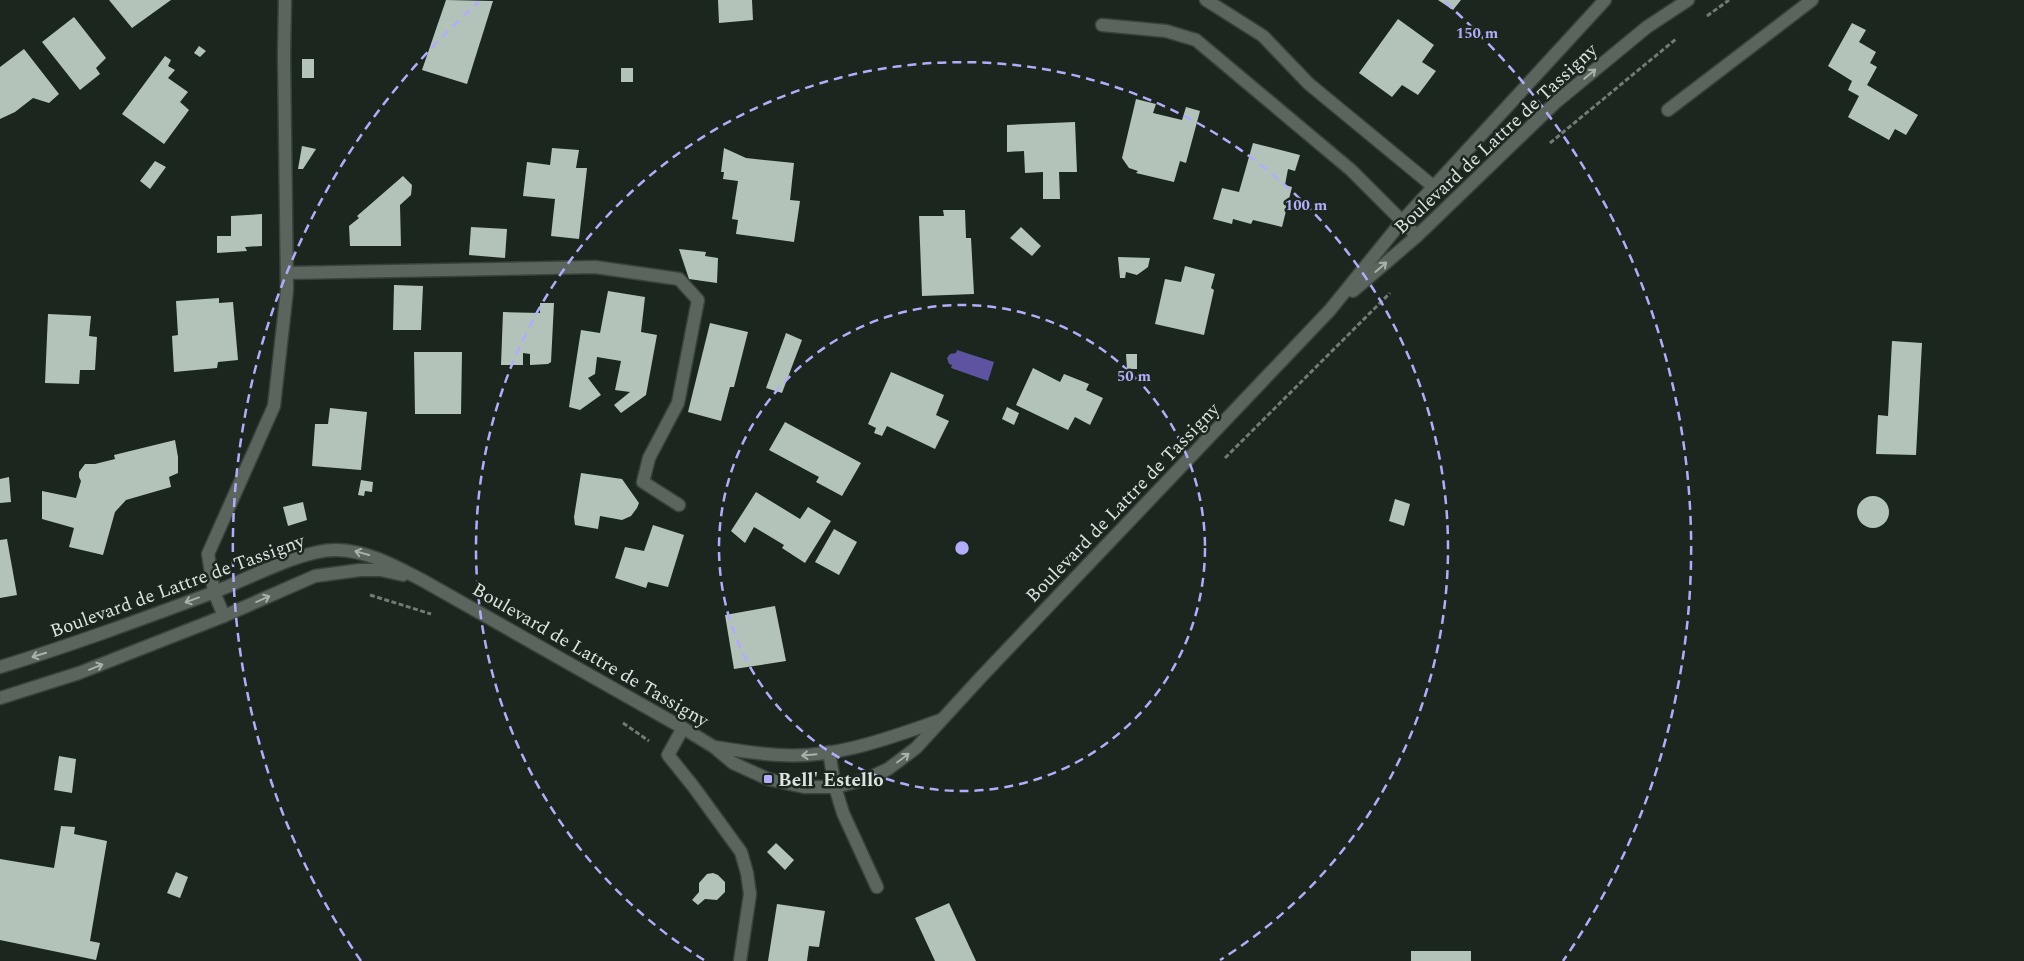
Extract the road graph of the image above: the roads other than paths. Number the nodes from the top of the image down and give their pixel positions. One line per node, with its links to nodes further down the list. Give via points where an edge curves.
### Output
1 (285, 0): 11 (street)
2 (1206, 0): 8 (street, via 1263,36 1309,84)
3 (1605, 0): 8 (street, Boulevard de Lattre de Tassigny)
4 (1688, 0): 10 (street, Boulevard de Lattre de Tassigny, one-way to 4, via 1556,102 1647,27)
5 (1812, 0): 7 (street)
6 (1102, 25): 9 (street, via 1166,31 1196,40 1352,170)
7 (1668, 110)
8 (1434, 187): 9 (street, Boulevard de Lattre de Tassigny)
9 (1403, 220): 10 (street); 12 (street, Boulevard de Lattre de Tassigny)
10 (1417, 236): 12 (street, Boulevard de Lattre de Tassigny, one-way to 10)
11 (287, 273): 13 (street, via 595,267 679,279 698,300 678,403 649,458 643,482); 15 (street, via 288,290 274,406 208,554)
12 (1330, 310): 19 (street, Boulevard de Lattre de Tassigny)
13 (679, 505)
14 (422, 580): 15 (street, Boulevard de Lattre de Tassigny, one-way to 15, via 386,561 359,552 335,550 308,554); 16 (street, Boulevard de Lattre de Tassigny, one-way to 14, via 315,576 381,570); 20 (street, Boulevard de Lattre de Tassigny)
15 (214, 592): 16 (street); 17 (street, Boulevard de Lattre de Tassigny, one-way to 17, via 68,646)
16 (224, 616): 18 (street, Boulevard de Lattre de Tassigny, one-way to 16, via 79,673)
17 (0, 667)
18 (0, 698)
19 (941, 720): 22 (street, Boulevard de Lattre de Tassigny, via 889,738); 23 (street, Boulevard de Lattre de Tassigny, one-way to 19, via 864,780 888,769 916,748)
20 (683, 728): 21 (street, Boulevard de Lattre de Tassigny); 25 (street, via 668,755 741,852 747,873 750,894)
21 (714, 747): 22 (street, Boulevard de Lattre de Tassigny, one-way to 21, via 780,756); 23 (street, Boulevard de Lattre de Tassigny, via 733,763 768,779 804,787)
22 (829, 752): 23 (street)
23 (835, 787): 24 (street)
24 (877, 887)
25 (740, 961)

